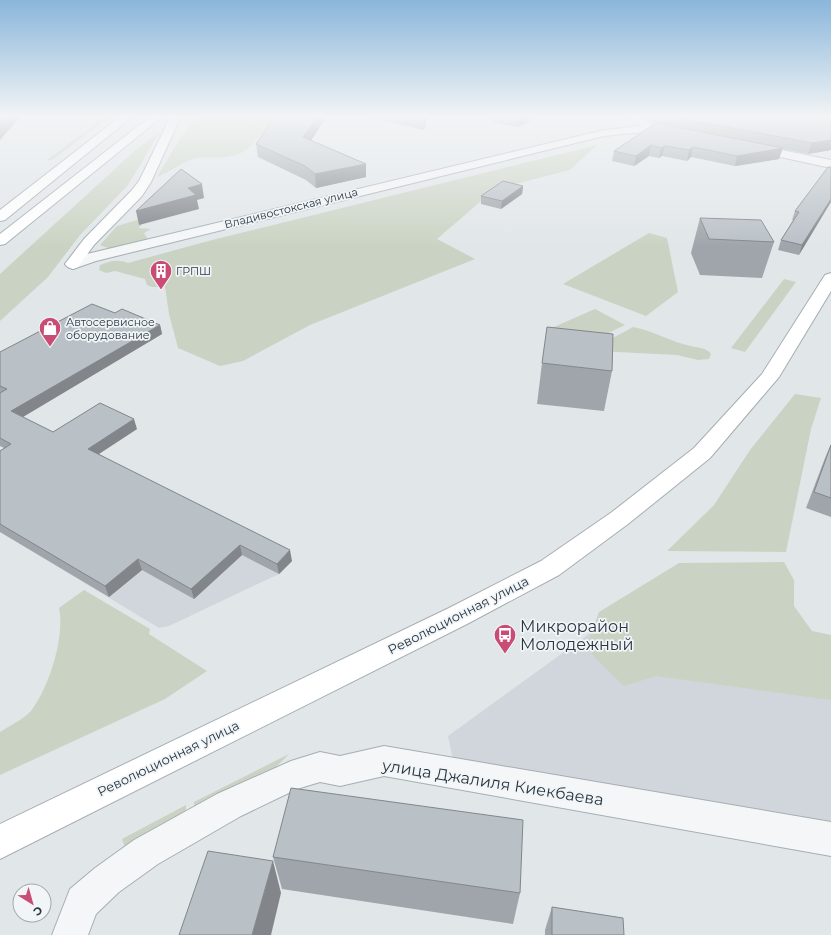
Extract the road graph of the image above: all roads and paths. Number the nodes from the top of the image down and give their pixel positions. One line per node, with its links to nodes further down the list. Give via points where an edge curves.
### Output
1 (73, 160): 9 (main road)
2 (103, 160): 10 (main road)
3 (155, 160): 11 (main road, via 137,193)
4 (490, 160): 12 (street, Владивостокская улица)
5 (807, 160): 7 (street)
6 (826, 160): 7 (street)
7 (818, 162): 8 (street)
8 (831, 164)
9 (0, 217)
10 (0, 241)
11 (89, 242): 12 (street, via 90,248 97,252); 13 (main road)
12 (112, 253): 13 (street, Владивостокская улица)
13 (73, 264)
14 (831, 278): 16 (main road, Революционная улица, via 768,377 702,453 620,518 550,568)
15 (831, 839): 17 (street, улица Джалиля Киекбаева, via 384,761 340,771 320,767 290,776 229,805 146,852 107,880 83,902)
16 (0, 842)
17 (70, 935)

